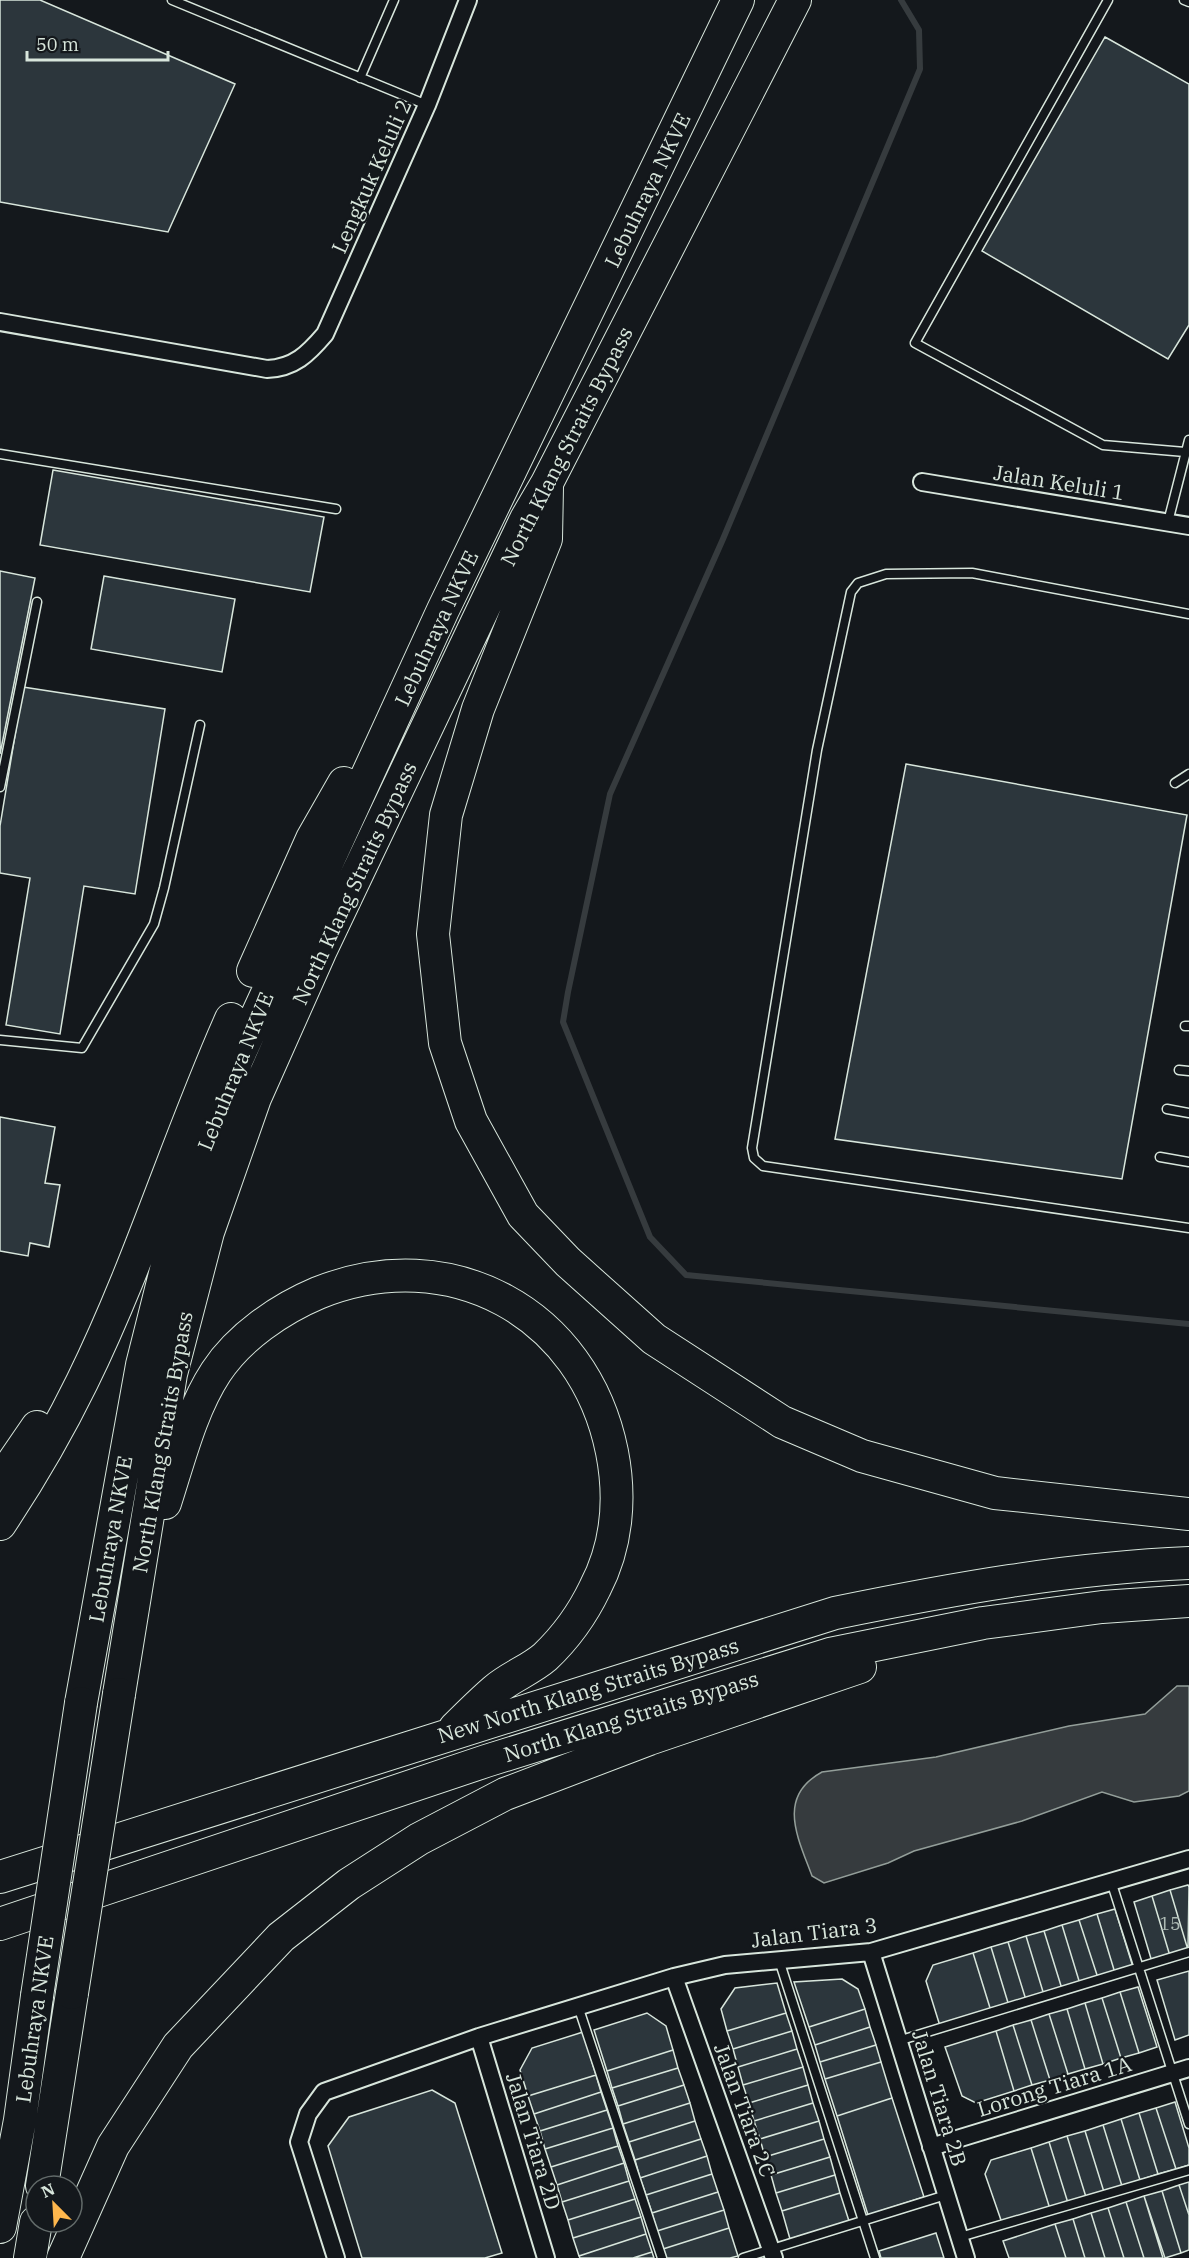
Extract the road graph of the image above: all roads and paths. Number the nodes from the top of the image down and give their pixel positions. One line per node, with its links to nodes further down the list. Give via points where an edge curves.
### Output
1 (172, 0): 9 (lane)
2 (394, 0): 9 (lane)
3 (468, 0): 10 (street, Lengkuk Keluli 2)
4 (738, 0): 21 (highway, Lebuhraya NKVE)
5 (1108, 0): 13 (lane, via 915,343 1103,445)
6 (1184, 0): 7 (lane)
7 (1189, 2)
8 (798, 5): 16 (highway, North Klang Straits Bypass, via 756,73)
9 (360, 78): 10 (lane)
10 (427, 105): 11 (street, Lengkuk Keluli 2, via 325,334 298,361 284,369)
11 (0, 321)
12 (1189, 440): 13 (lane)
13 (1185, 452): 18 (lane)
14 (0, 453): 17 (lane)
15 (922, 482): 18 (street, Jalan Keluli 1)
16 (547, 483): 37 (highway, via 546,539 478,709 446,815 432,934 445,1043 471,1121 523,1215 607,1298 654,1338 792,1426 862,1456 952,1483 995,1492); 42 (highway, North Klang Straits Bypass, via 526,519 325,942 255,1098 188,1301 171,1374)
17 (336, 509)
18 (1168, 522): 19 (street, Jalan Keluli 1)
19 (1189, 526)
20 (37, 602): 26 (lane)
21 (443, 610): 32 (highway, via 312,839 205,1078); 64 (highway, Lebuhraya NKVE, bridge, via 237,1059 174,1238 142,1365 81,1704 20,2120)
22 (1189, 614): 35 (lane, via 972,573 886,574 858,583 851,592 818,750 752,1148 754,1158 763,1166)
23 (200, 725): 27 (lane, via 153,924 82,1048)
24 (1189, 774): 25 (lane)
25 (1175, 783)
26 (0, 787)
27 (0, 1040)
28 (1179, 1070): 29 (lane)
29 (1189, 1071)
30 (1167, 1109): 31 (lane)
31 (1189, 1113)
32 (174, 1157): 36 (highway, via 38,1425); 38 (highway, via 81,1383)
33 (1160, 1157): 34 (lane)
34 (1189, 1162)
35 (1189, 1228)
36 (0, 1481)
37 (1189, 1514)
38 (0, 1524)
39 (1189, 1563): 43 (highway, New North Klang Straits Bypass, via 1133,1565 978,1584 835,1613)
40 (1189, 1601): 41 (highway, North Klang Straits Bypass, via 1102,1607)
41 (983, 1623): 47 (highway, North Klang Straits Bypass, via 830,1654 486,1761); 70 (highway, via 649,1739 505,1794 419,1839 349,1884 281,1937 178,2046 113,2146)
42 (126, 1645): 43 (highway, via 163,1508 199,1408 217,1372 269,1320 300,1300 334,1287 355,1280 404,1275 461,1284 491,1293 518,1308 559,1341 575,1361 594,1395 609,1438 617,1500 606,1564 582,1612 545,1656 496,1689); 61 (highway, bridge)
43 (450, 1733): 45 (highway, New North Klang Straits Bypass)
44 (1189, 1859): 46 (street, Jalan Tiara 3)
45 (0, 1877)
46 (1111, 1881): 48 (street, Jalan Tiara 3); 51 (lane)
47 (0, 1924)
48 (871, 1952): 50 (street, Jalan Tiara 3); 55 (street, Jalan Tiara 2B)
49 (1189, 1952): 51 (lane)
50 (779, 1960): 52 (street, Jalan Tiara 3, via 725,1965); 63 (lane)
51 (1138, 1966): 55 (lane); 57 (lane)
52 (674, 1977): 53 (street, Jalan Tiara 3); 67 (street, Jalan Tiara 2C)
53 (578, 2006): 54 (street, Jalan Tiara 3); 72 (lane)
54 (479, 2037): 68 (street, Jalan Tiara 2D); 71 (street, Jalan Tiara 3, via 324,2092 308,2114 299,2142)
55 (898, 2041): 59 (street, Jalan Tiara 2B)
56 (1189, 2068): 57 (street, Lorong Tiara 1A)
57 (1173, 2073): 58 (lane); 59 (street, Lorong Tiara 1A)
58 (1189, 2124)
59 (932, 2147): 62 (street, Jalan Tiara 2B)
60 (1189, 2170): 66 (lane)
61 (44, 2174)
62 (946, 2195): 63 (lane); 66 (street, Jalan Tiara 2B)
63 (864, 2221): 67 (lane); 74 (lane)
64 (0, 2227)
65 (34, 2234): 69 (highway)
66 (960, 2237): 75 (street, Jalan Tiara 2B)
67 (772, 2253): 73 (lane)
68 (544, 2257)
69 (30, 2258)
70 (63, 2258)
71 (336, 2258)
72 (662, 2258)
73 (743, 2258)
74 (875, 2258)
75 (966, 2258)

